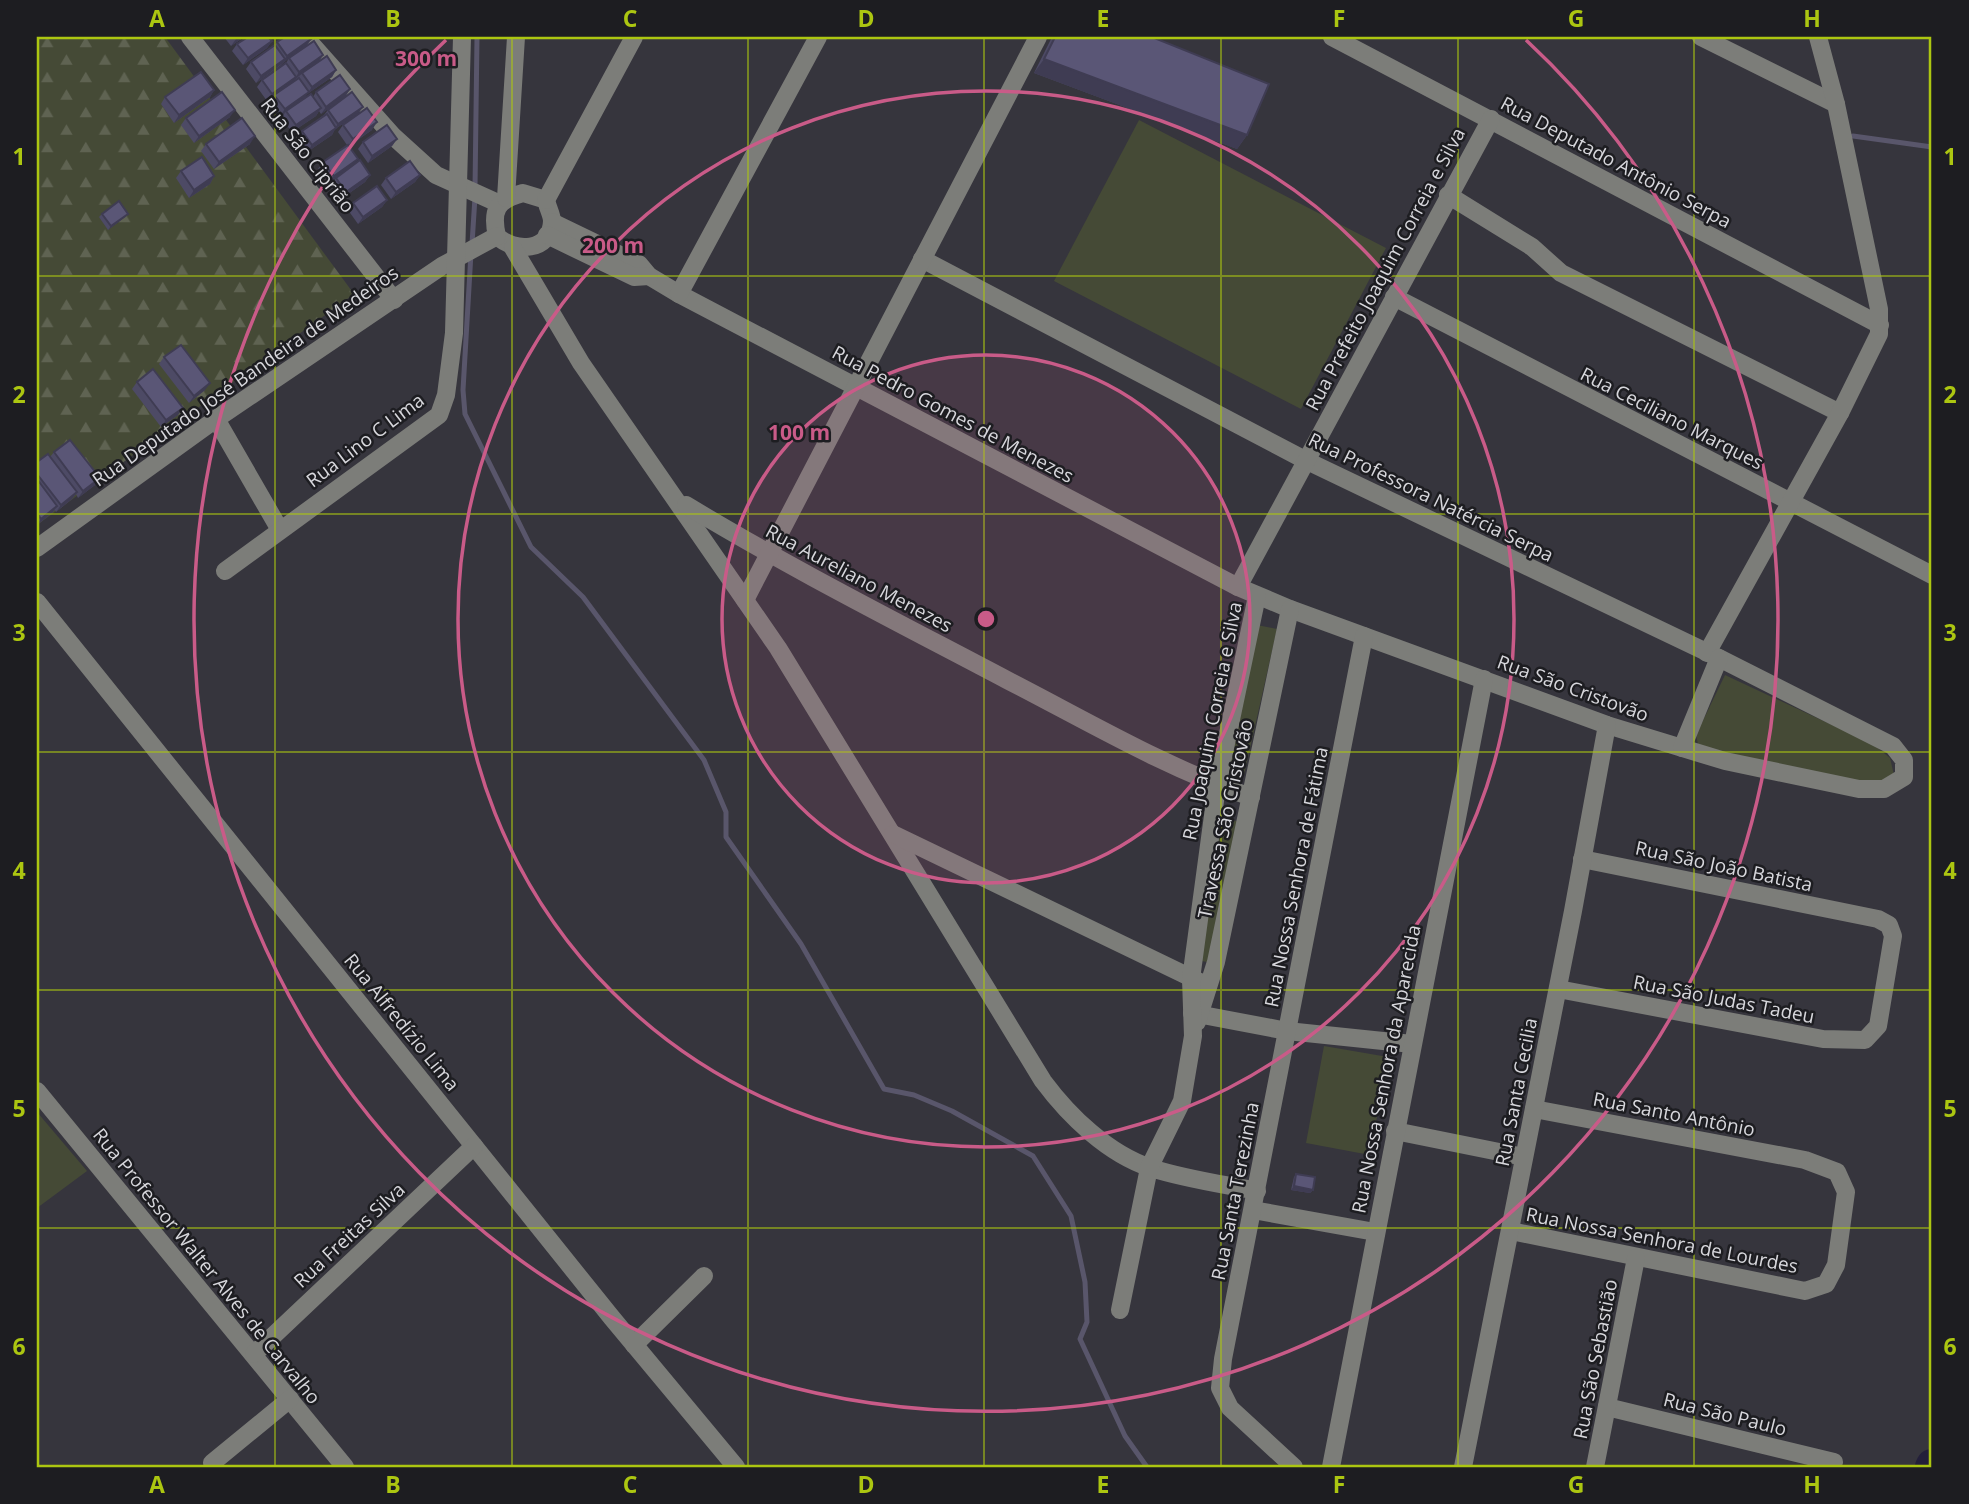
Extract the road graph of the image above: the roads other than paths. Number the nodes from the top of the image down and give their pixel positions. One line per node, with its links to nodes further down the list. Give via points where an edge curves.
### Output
1 (190, 37): 23 (street, Rua São Ciprião)
2 (305, 37): 13 (street, via 393,136 436,175)
3 (462, 37): 13 (street)
4 (516, 37): 16 (street)
5 (634, 37): 15 (street)
6 (818, 37): 21 (street)
7 (1038, 37): 20 (street)
8 (1332, 37): 12 (street, Rua Deputado Antônio Serpa)
9 (1701, 37): 11 (street)
10 (1818, 37): 11 (street)
11 (1836, 104): 24 (street)
12 (1491, 119): 14 (street, Rua Prefeito Joaquim Correia e Silva); 24 (street, Rua Deputado Antônio Serpa)
13 (469, 191): 16 (street); 18 (street)
14 (1448, 195): 22 (street, Rua Prefeito Joaquim Correia e Silva); 26 (street, via 1532,247 1561,273)
15 (546, 200): 16 (street, via 523,193); 17 (street)
16 (503, 201): 18 (street)
17 (549, 229): 19 (street, via 532,248); 21 (street, Rua Pedro Gomes de Menezes, via 639,264 649,276)
18 (475, 247): 19 (street); 23 (street, Rua Deputado José Bandeira de Medeiros); 31 (street, Rua Lino C Lima, via 439,415)
19 (513, 248): 29 (street, via 581,363)
20 (922, 259): 25 (street); 28 (street, Rua Professora Natércia Serpa)
21 (679, 294): 25 (street, Rua Pedro Gomes de Menezes)
22 (1394, 297): 28 (street, Rua Prefeito Joaquim Correia e Silva); 30 (street, Rua Ceciliano Marques)
23 (394, 300): 27 (street, Rua Deputado José Bandeira de Medeiros)
24 (1880, 325): 26 (street)
25 (855, 386): 33 (street); 36 (street, Rua Pedro Gomes de Menezes)
26 (1840, 413): 30 (street)
27 (216, 419): 31 (street); 32 (street, Rua Deputado José Bandeira de Medeiros)
28 (1305, 460): 36 (street, Rua Prefeito Joaquim Correia e Silva); 42 (street, Rua Professora Natércia Serpa)
29 (677, 500): 33 (street, Rua Aureliano Menezes); 38 (street)
30 (1791, 503): 35 (street, Rua Ceciliano Marques); 42 (street)
31 (280, 530): 34 (street, Rua Lino C Lima)
32 (37, 548)
33 (767, 555): 38 (street); 47 (street, Rua Aureliano Menezes)
34 (225, 571)
35 (1932, 575)
36 (1238, 587): 37 (street, Rua São Cristovão)
37 (1257, 596): 40 (street, Rua São Cristovão); 47 (street, Rua Joaquim Correia e Silva)
38 (745, 600): 49 (street)
39 (37, 602): 61 (street, Rua Alfredízio Lima)
40 (1290, 609): 41 (street, Rua São Cristovão); 48 (street, Travessa São Cristovão)
41 (1364, 636): 43 (street, Rua São Cristovão); 56 (street, Rua Nossa Senhora de Fátima)
42 (1713, 655): 45 (street); 46 (street, Rua Professora Natércia Serpa, via 1893,746 1904,760)
43 (1484, 678): 44 (street, Rua São Cristovão); 57 (street, Rua Nossa Senhora da Aparecida)
44 (1607, 725): 45 (street, Rua São Cristovão); 50 (street, Rua Santa Cecilia)
45 (1682, 748): 46 (street, Rua São Cristovão, via 1859,789 1884,789)
46 (1901, 780)
47 (1217, 786): 48 (street, Rua Aureliano Menezes); 51 (street, Rua Joaquim Correia e Silva)
48 (1251, 797): 52 (street, Travessa São Cristovão)
49 (893, 834): 51 (street); 63 (street, via 1061,1105 1110,1147)
50 (1582, 859): 53 (street, Rua Santa Cecilia); 55 (street, Rua São João Batista, via 1889,925 1893,936)
51 (1191, 979): 52 (street); 54 (street, Travessa São Cristovão)
52 (1210, 986): 54 (street, Travessa São Cristovão)
53 (1558, 989): 55 (street, Rua São Judas Tadeu, via 1823,1039 1865,1040); 59 (street, Rua Santa Cecilia)
54 (1196, 1014): 56 (street, Rua Nossa Senhora de Fátima); 63 (street, Travessa São Cristovão, via 1182,1101)
55 (1878, 1026)
56 (1287, 1031): 57 (street); 64 (street, Rua Santa Terezinha)
57 (1412, 1044): 60 (street, Rua Nossa Senhora da Aparecida)
58 (37, 1091): 73 (street, Rua Professor Walter Alves de Carvalho)
59 (1534, 1109): 62 (street, Rua Santa Cecilia); 70 (street, Rua Santo Antônio, via 1805,1160 1837,1172 1846,1192 1836,1265 1826,1284)
60 (1395, 1131): 62 (street); 67 (street, Rua Nossa Senhora da Aparecida)
61 (474, 1146): 72 (street, Rua Alfredízio Lima); 73 (street, Rua Freitas Silva)
62 (1524, 1157): 66 (street, Rua Santa Cecilia)
63 (1149, 1168): 64 (street); 71 (street, Travessa São Cristovão)
64 (1257, 1191): 65 (street, Rua Santa Terezinha)
65 (1253, 1210): 67 (street); 80 (street, Rua Santa Terezinha, via 1220,1388 1230,1408)
66 (1511, 1231): 68 (street, Rua Nossa Senhora de Lourdes); 82 (street, Rua Santa Cecilia)
67 (1375, 1232): 81 (street, Rua Nossa Senhora da Aparecida)
68 (1636, 1258): 70 (street, Rua Nossa Senhora de Lourdes); 75 (street, Rua São Sebastião)
69 (704, 1276): 72 (street)
70 (1805, 1291)
71 (1120, 1310)
72 (634, 1345): 79 (street, Rua Alfredízio Lima)
73 (254, 1354): 74 (street, Rua Professor Walter Alves de Carvalho)
74 (289, 1399): 77 (street); 78 (street, Rua Professor Walter Alves de Carvalho)
75 (1607, 1407): 76 (street, Rua São Paulo); 83 (street, Rua São Sebastião)
76 (1833, 1462)
77 (212, 1463)
78 (345, 1467)
79 (736, 1467)
80 (1294, 1467)
81 (1331, 1467)
82 (1463, 1467)
83 (1595, 1467)

